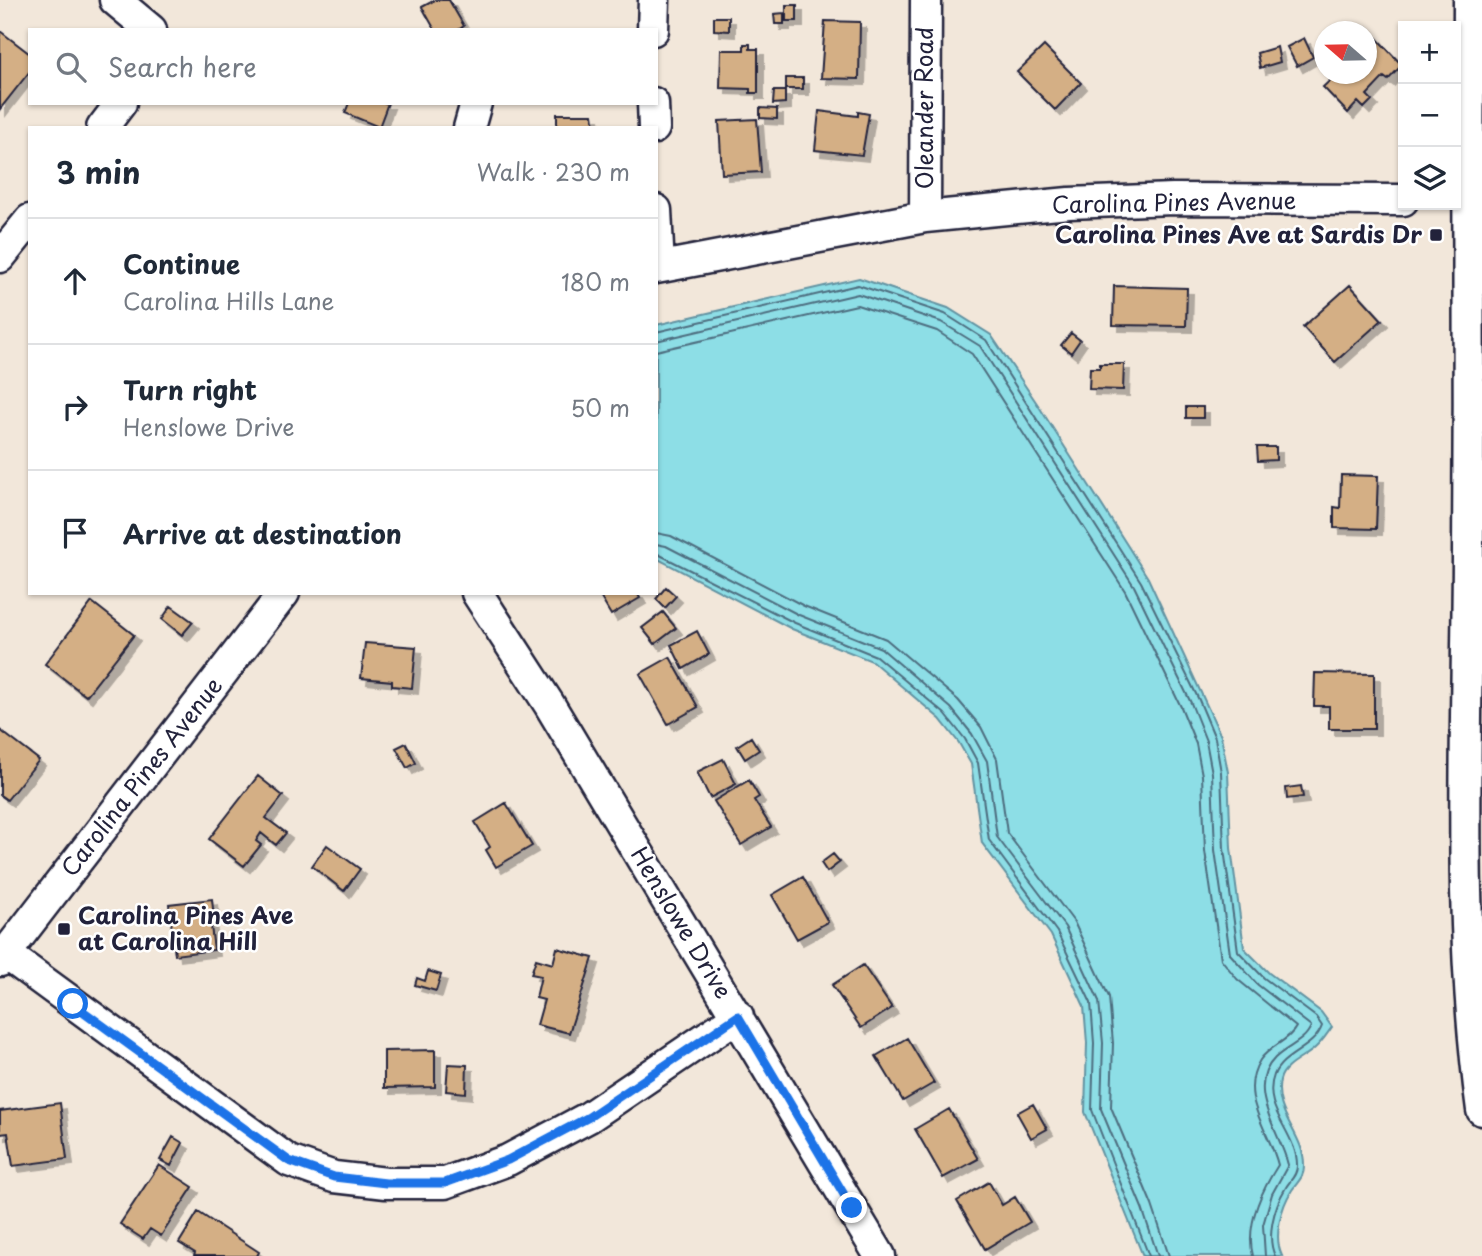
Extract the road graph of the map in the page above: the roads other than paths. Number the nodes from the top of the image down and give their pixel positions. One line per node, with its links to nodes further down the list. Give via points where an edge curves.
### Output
1 (116, 0): 5 (street)
2 (654, 0): 6 (street)
3 (926, 0): 15 (street, Oleander Road)
4 (1469, 0): 14 (street)
5 (149, 28)
6 (653, 28)
7 (119, 105): 10 (street)
8 (475, 105): 11 (street)
9 (653, 105): 12 (street)
10 (104, 126)
11 (470, 126)
12 (654, 126)
13 (1398, 200): 15 (street, Carolina Pines Avenue, via 1173,199 1069,203)
14 (1468, 201): 23 (street, via 1464,822 1471,1029)
15 (925, 217): 18 (street, Carolina Pines Avenue)
16 (28, 222): 17 (street)
17 (0, 257)
18 (658, 267)
19 (282, 595): 21 (street, Carolina Pines Avenue)
20 (478, 595): 22 (street, Henslowe Drive)
21 (3, 957): 22 (street, via 289,1161 334,1177 386,1183 445,1183 508,1160 589,1117)
22 (738, 1016): 24 (street, Henslowe Drive)
23 (1482, 1110)
24 (880, 1256)

